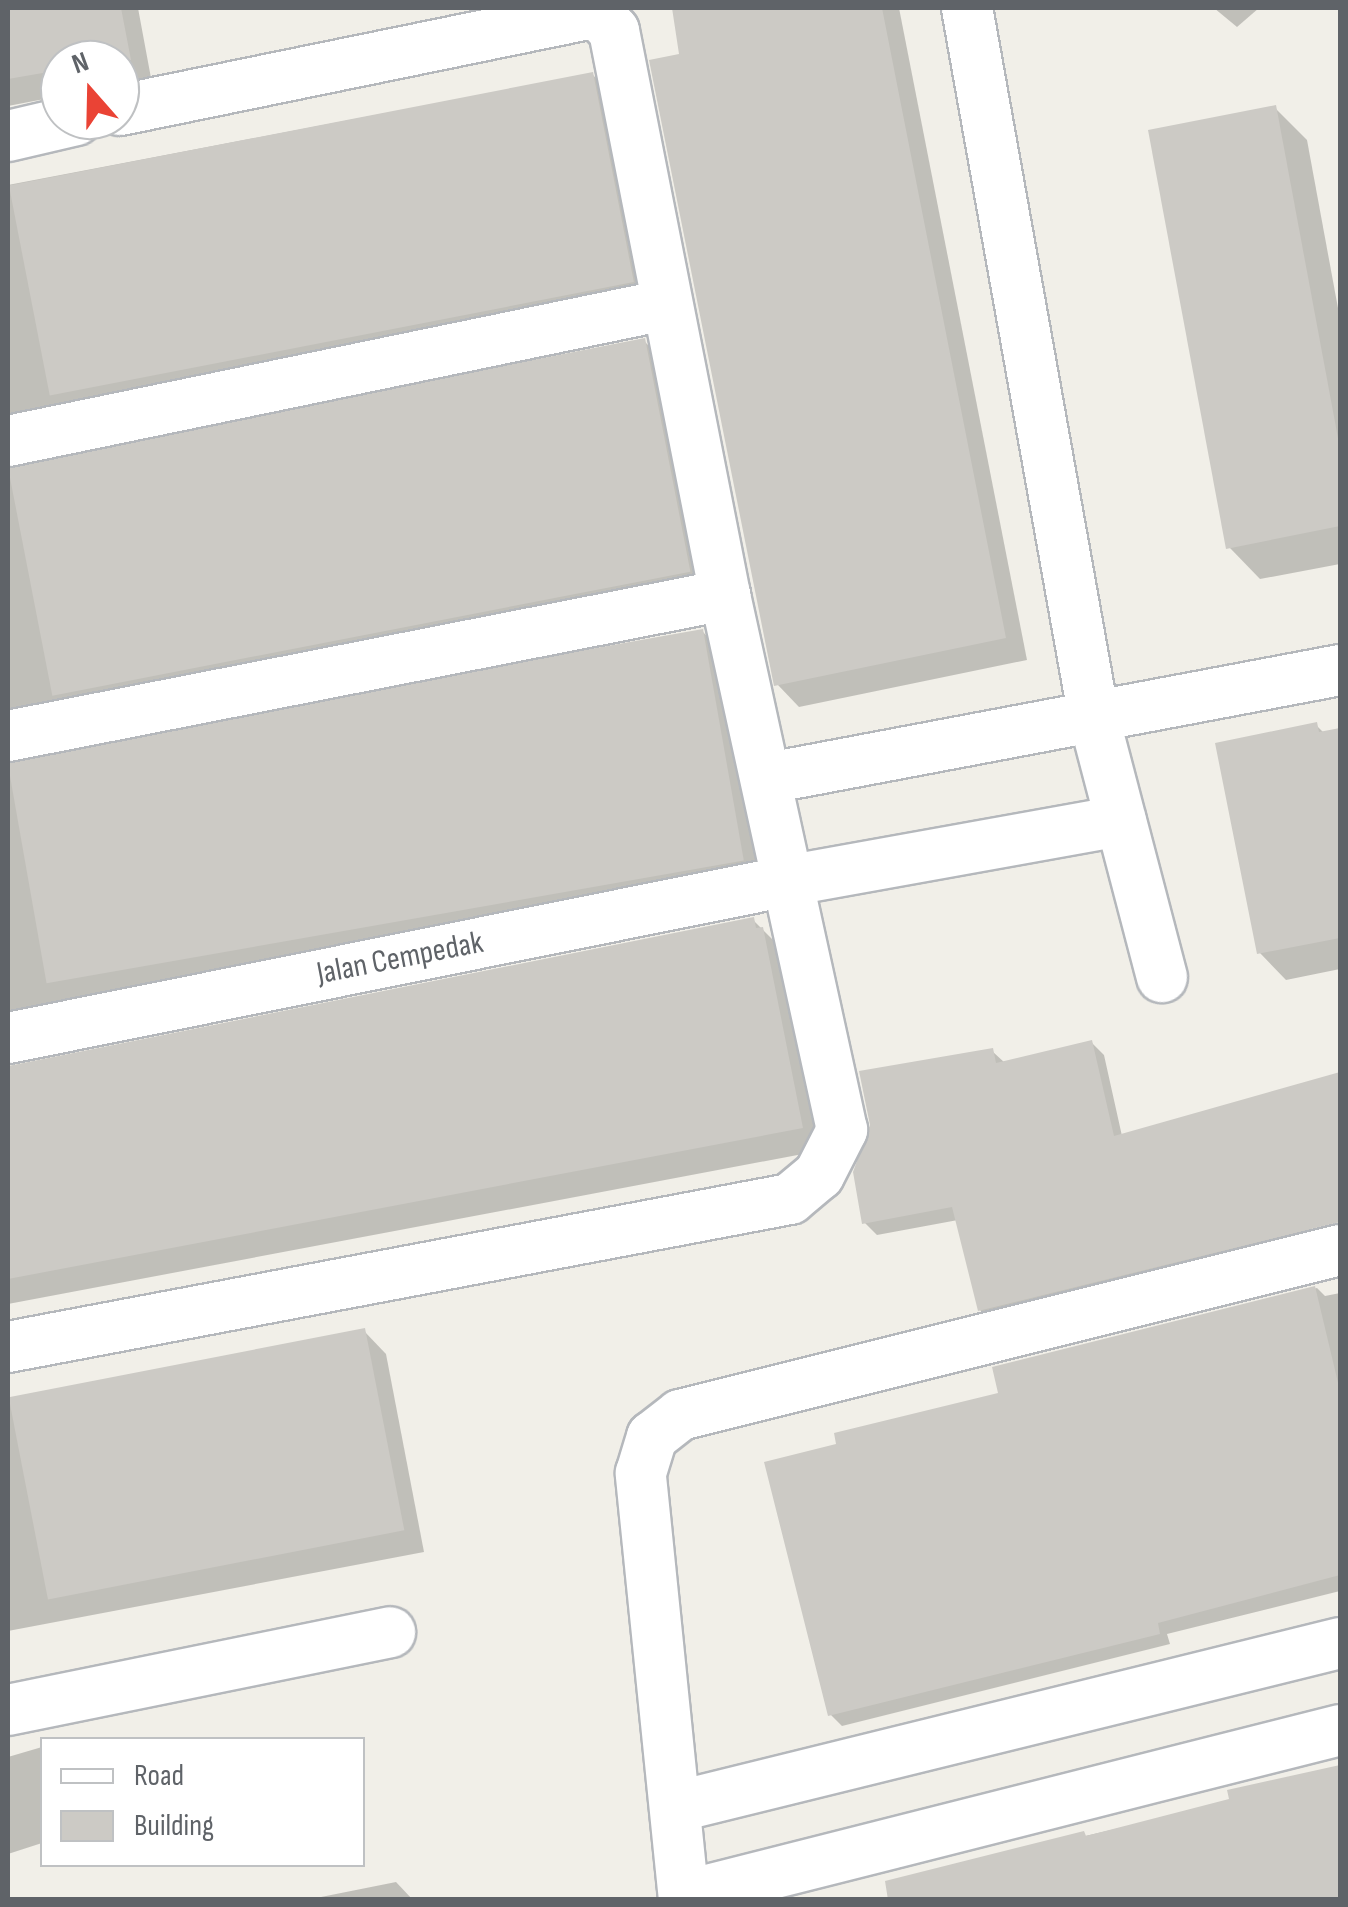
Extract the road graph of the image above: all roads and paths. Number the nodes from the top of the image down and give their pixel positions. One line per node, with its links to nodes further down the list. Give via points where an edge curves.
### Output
1 (967, 8): 9 (street)
2 (140, 106): 5 (street, via 600,16 614,32)
3 (40, 128): 4 (street)
4 (8, 136)
5 (665, 305): 6 (street); 7 (street)
6 (8, 441)
7 (725, 595): 10 (street); 11 (street)
8 (1340, 670): 9 (street)
9 (1094, 718): 11 (street); 12 (street)
10 (8, 736)
11 (769, 778): 13 (street)
12 (1121, 820): 13 (street, Jalan Cempedak); 14 (street)
13 (792, 880): 15 (street, Jalan Cempedak); 17 (street, via 842,1130 819,1174 790,1199)
14 (1162, 978)
15 (8, 1038)
16 (1340, 1250): 22 (street, via 680,1416 652,1437 641,1473)
17 (8, 1347)
18 (390, 1632): 20 (street)
19 (1340, 1643): 22 (street)
20 (8, 1710)
21 (1340, 1730): 23 (street)
22 (675, 1806): 23 (street)
23 (684, 1898)

